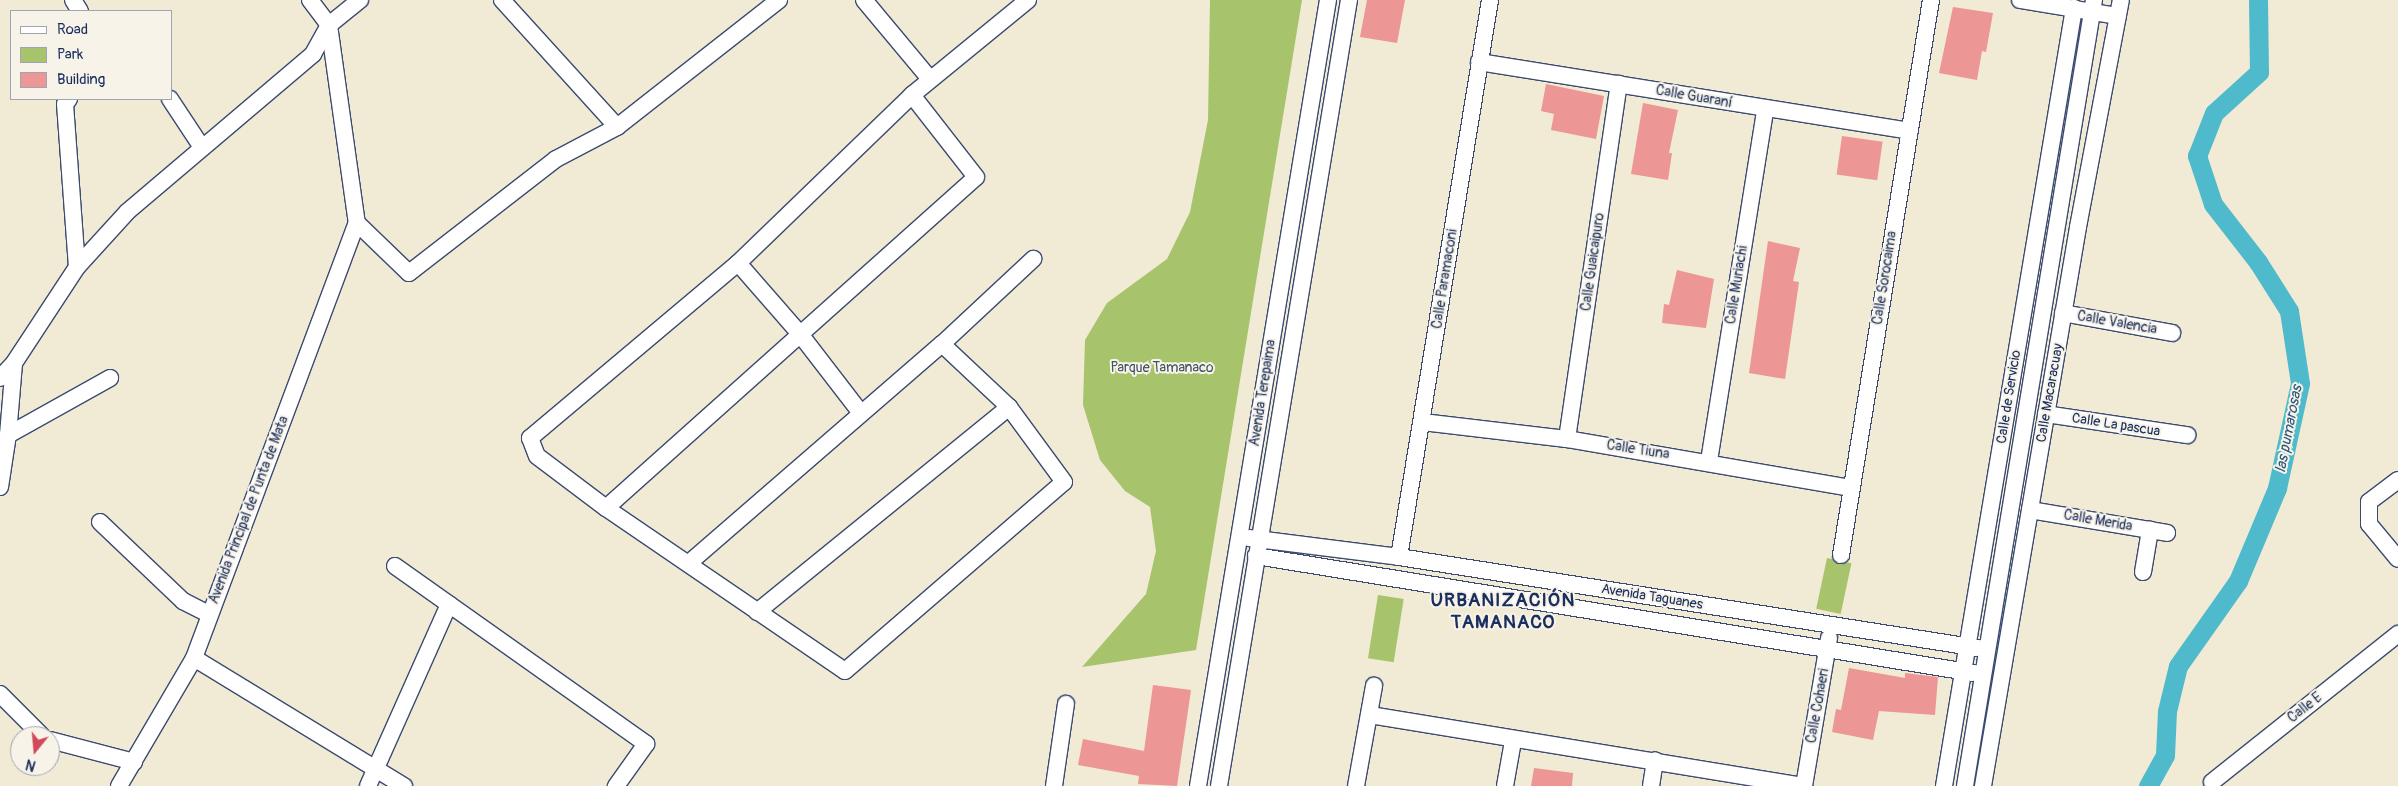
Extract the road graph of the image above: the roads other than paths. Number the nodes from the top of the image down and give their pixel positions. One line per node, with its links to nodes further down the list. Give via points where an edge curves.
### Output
1 (310, 0): 15 (street)
2 (360, 0): 15 (street)
3 (502, 0): 23 (street)
4 (779, 0): 23 (street)
5 (864, 0): 17 (street)
6 (1028, 0): 17 (street)
7 (1328, 0): 53 (street, Avenida Terepaima)
8 (1349, 0): 54 (street, Avenida Terepaima)
9 (1490, 0): 16 (street, Calle Paramaconi)
10 (1931, 0): 24 (street, Calle Sorocaima)
11 (2020, 0): 13 (street)
12 (2093, 5): 13 (street); 14 (street); 69 (street, Calle Macaracuay)
13 (2074, 8): 67 (street, Calle de Servicio)
14 (2119, 8): 30 (street, Calle Macaracuay)
15 (329, 26): 25 (street, via 313,54); 26 (street)
16 (1479, 62): 18 (street, Calle Guaraní); 40 (street, Calle Paramaconi)
17 (930, 79): 19 (street)
18 (1619, 84): 22 (street, Calle Guaraní); 43 (street, Calle Guaicaipuro)
19 (912, 95): 28 (street); 32 (street, via 976,177)
20 (68, 100): 29 (street, via 65,104)
21 (171, 100): 25 (street)
22 (1765, 110): 24 (street, Calle Guaraní); 44 (street, Calle Muriachi)
23 (617, 127): 26 (street, via 556,159 409,273)
24 (1909, 131): 47 (street, Calle Sorocaima)
25 (201, 146): 29 (street, via 127,212)
26 (357, 223): 64 (street, Avenida Principal de Punta de Mata)
27 (1033, 259): 33 (street)
28 (738, 263): 32 (street); 48 (street, via 530,438 537,456)
29 (77, 267): 34 (street)
30 (2063, 313): 31 (street, Calle Valencia); 39 (street, Calle Macaracuay)
31 (2172, 333)
32 (800, 334): 38 (street); 48 (street)
33 (942, 344): 37 (street); 38 (street)
34 (14, 363): 35 (street); 41 (street)
35 (0, 378)
36 (110, 378): 41 (street)
37 (1009, 407): 63 (street); 63 (street, via 1064,482 845,671)
38 (860, 412): 59 (street)
39 (2046, 414): 42 (street, Calle La pascua); 49 (street, Calle Macaracuay)
40 (1422, 422): 43 (street, Calle Tiuna); 57 (street, Calle Paramaconi)
41 (8, 435): 46 (street)
42 (2187, 436)
43 (1567, 439): 44 (street, Calle Tiuna)
44 (1708, 461): 47 (street, Calle Tiuna)
45 (2398, 480): 58 (street, via 2369,502 2369,524)
46 (0, 487)
47 (1851, 488): 55 (street, Calle Sorocaima)
48 (606, 508): 59 (street)
49 (2030, 510): 51 (street, Calle Merida); 70 (street, Calle Macaracuay)
50 (100, 522): 64 (street, via 183,602)
51 (2150, 530): 52 (street, Calle Merida); 61 (street)
52 (2167, 533)
53 (1240, 536): 54 (street, Avenida Taguanes); 91 (street, Avenida Terepaima)
54 (1259, 539): 56 (street, Avenida Terepaima); 57 (street, Avenida Taguanes)
55 (1841, 555)
56 (1256, 556): 68 (street, Avenida Taguanes); 92 (street, Avenida Terepaima)
57 (1399, 557): 65 (street, Avenida Taguanes)
58 (2398, 559)
59 (689, 563): 63 (street)
60 (395, 566): 62 (street)
61 (2143, 572)
62 (449, 604): 84 (street); 89 (street, via 646,744)
63 (757, 612)
64 (210, 615): 71 (street, Avenida Principal de Punta de Mata)
65 (1832, 626): 67 (street, Avenida Taguanes); 68 (street, Calle Cohaeri)
66 (2398, 634): 85 (street, Calle E)
67 (1968, 647): 69 (street, Avenida Taguanes); 72 (street, Calle de Servicio)
68 (1827, 649): 72 (street, Avenida Taguanes); 96 (street, Calle Cohaeri)
69 (1987, 649): 70 (street, Avenida Taguanes); 73 (street, Calle Macaracuay)
70 (2005, 653): 74 (street, Calle Macaracuay)
71 (194, 658): 83 (street, Avenida Principal de Punta de Mata); 84 (street)
72 (1964, 671): 73 (street, Avenida Taguanes); 97 (street, Calle de Servicio)
73 (1984, 674): 74 (street, Avenida Taguanes); 98 (street, Calle Macaracuay)
74 (2001, 677): 99 (street, Calle Macaracuay)
75 (1374, 686): 78 (street)
76 (0, 694): 79 (street)
77 (1066, 704): 90 (street)
78 (1370, 715): 80 (street); 93 (street)
79 (32, 726)
80 (1513, 741): 82 (street); 94 (street)
81 (60, 743): 83 (street)
82 (1656, 760): 95 (street); 96 (street)
83 (134, 762): 86 (street, Avenida Principal de Punta de Mata)
84 (378, 769): 87 (street); 88 (street)
85 (2212, 782)
86 (118, 786)
87 (368, 786)
88 (404, 786)
89 (616, 786)
90 (1054, 786)
91 (1198, 786)
92 (1219, 786)
93 (1356, 786)
94 (1505, 786)
95 (1651, 786)
96 (1804, 786)
97 (1944, 786)
98 (1965, 786)
99 (1983, 786)

